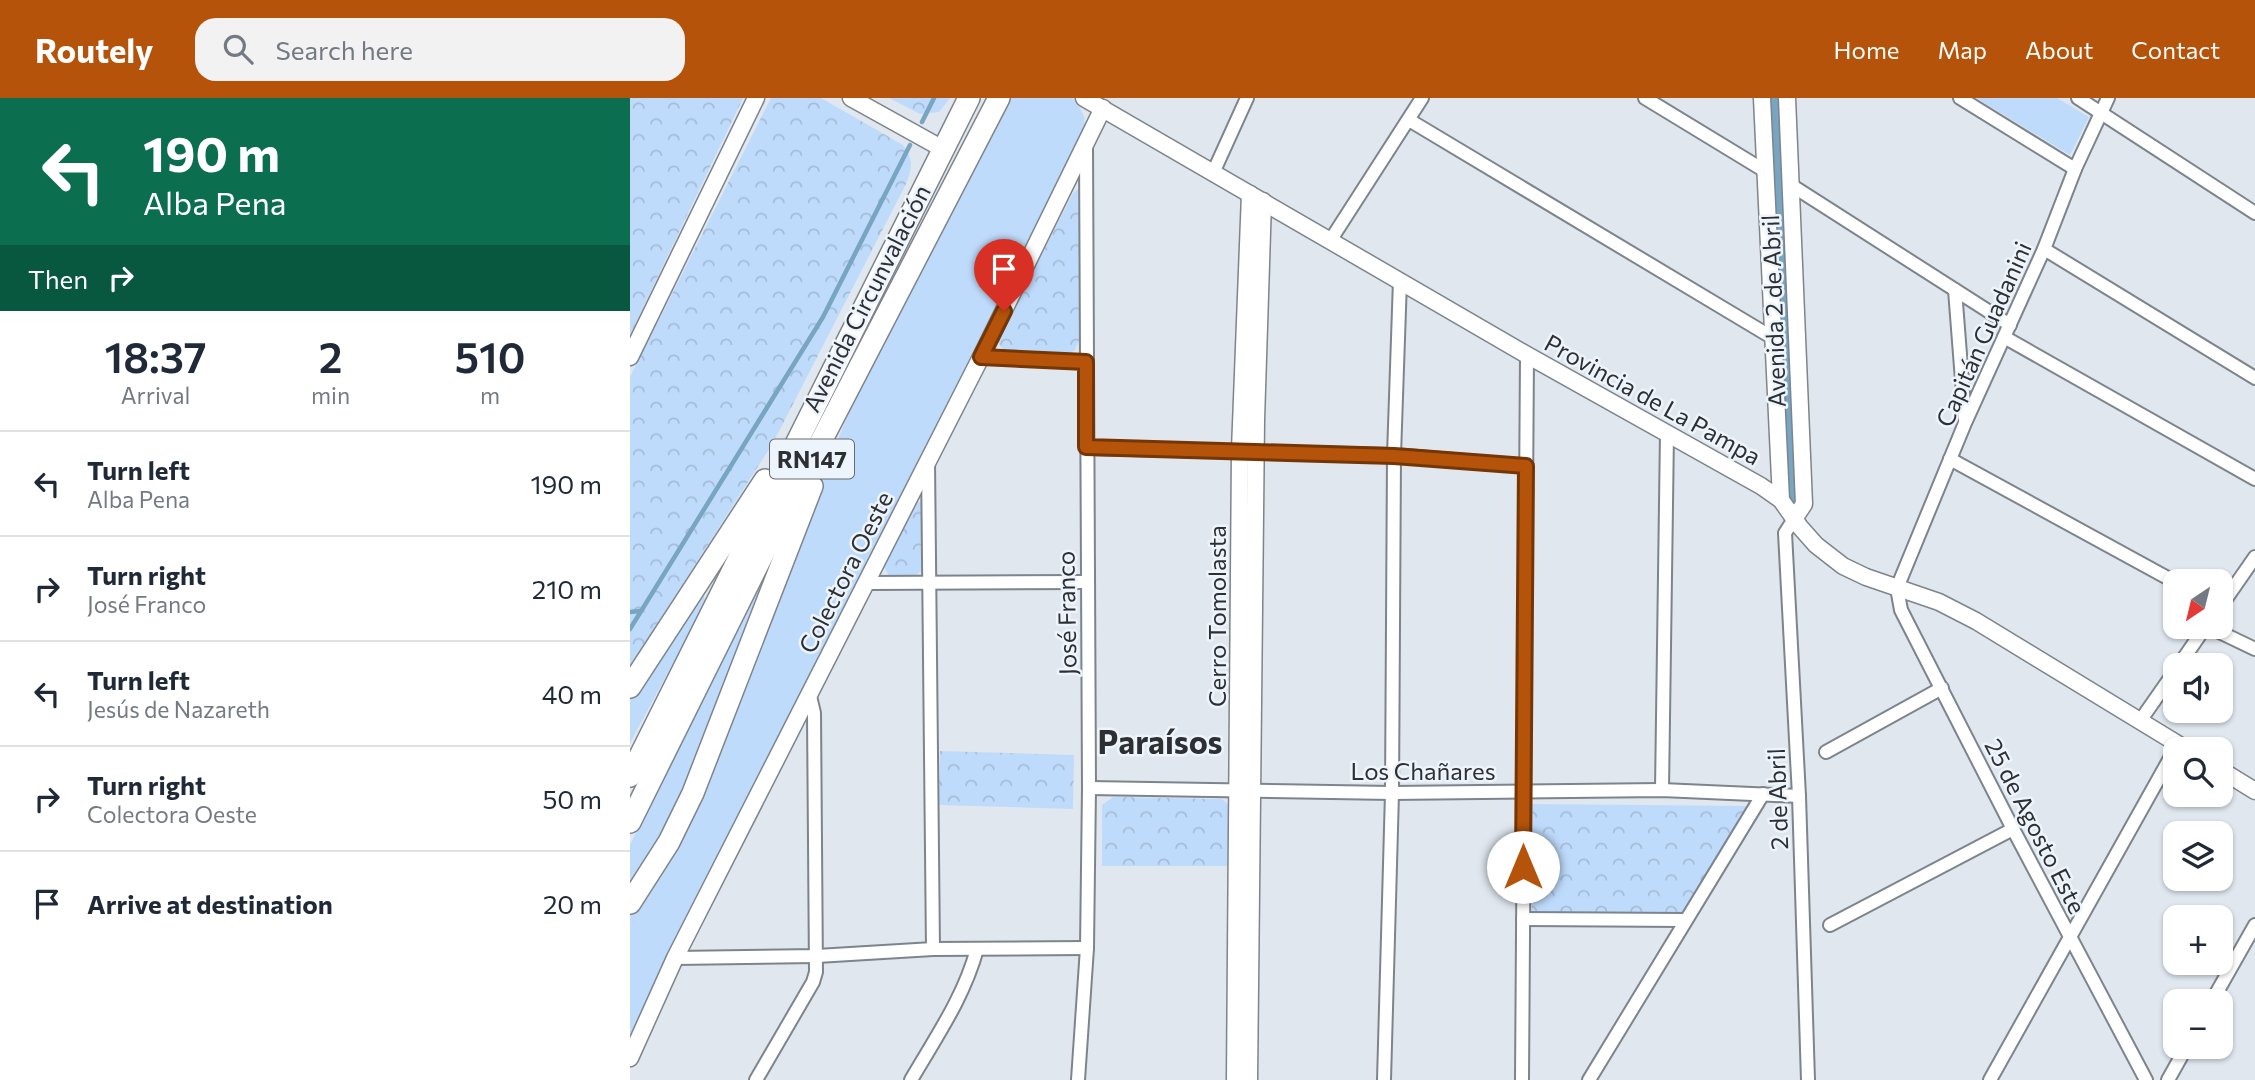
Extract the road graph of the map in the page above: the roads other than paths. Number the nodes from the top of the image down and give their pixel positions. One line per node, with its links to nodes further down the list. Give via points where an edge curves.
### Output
1 (756, 98): 32 (street)
2 (851, 98): 18 (street)
3 (969, 98): 18 (highway, Avenida Circunvalación / RN147)
4 (999, 98): 35 (highway, Avenida Circunvalación / RN147)
5 (1084, 98): 14 (street, Provincia de La Pampa)
6 (1247, 98): 21 (street)
7 (1422, 98): 16 (street)
8 (1645, 98): 20 (street)
9 (1762, 98): 20 (street, Avenida 2 de Abril)
10 (1787, 98): 22 (street, Avenida 2 de Abril)
11 (1960, 98): 19 (street)
12 (2078, 98): 15 (street)
13 (2108, 98): 15 (street, Capitán Guadanini)
14 (1103, 108): 17 (street, Colectora Oeste); 21 (street, Provincia de La Pampa)
15 (2102, 112): 19 (street, Capitán Guadanini); 24 (street)
16 (1409, 120): 25 (street); 30 (street)
17 (1086, 146): 33 (street, Colectora Oeste); 34 (street, José Franco)
18 (943, 149): 37 (highway, Avenida Circunvalación / RN147)
19 (2075, 169): 26 (street, Capitán Guadanini)
20 (1765, 171): 30 (street, Avenida 2 de Abril)
21 (1213, 173): 23 (street, Provincia de La Pampa)
22 (1791, 184): 28 (street); 48 (street, Avenida 2 de Abril, via 1804,504)
23 (1257, 197): 25 (street, Provincia de La Pampa); 41 (street, Cerro Tomolasta)
24 (2255, 213)
25 (1330, 241): 27 (street, Provincia de La Pampa)
26 (2044, 249): 29 (street, Capitán Guadanini); 36 (street)
27 (1400, 280): 31 (street, Provincia de La Pampa); 42 (street)
28 (1955, 290): 29 (street); 38 (street)
29 (2007, 331): 38 (street, Capitán Guadanini); 46 (street)
30 (1773, 338): 47 (street, Avenida 2 de Abril)
31 (1528, 355): 39 (street, Provincia de La Pampa); 45 (street)
32 (630, 357)
33 (981, 357): 34 (street); 43 (street, Colectora Oeste)
34 (1086, 362): 40 (street, José Franco)
35 (861, 365): 76 (highway, Avenida Circunvalación / RN147); 78 (highway, via 693,793 670,842)
36 (2255, 378)
37 (818, 399): 58 (highway); 65 (highway, Avenida Circunvalación / RN147)
38 (1965, 423): 44 (street, Capitán Guadanini)
39 (1667, 433): 47 (street, Provincia de La Pampa); 71 (street)
40 (1086, 447): 41 (street); 51 (street, José Franco)
41 (1248, 451): 42 (street); 69 (street, Cerro Tomolasta)
42 (1394, 456): 45 (street); 73 (street)
43 (928, 457): 52 (street, Colectora Oeste); 53 (street)
44 (1950, 459): 50 (street); 54 (street, Capitán Guadanini)
45 (1526, 466): 70 (street)
46 (2255, 479)
47 (1781, 500): 48 (street, Provincia de La Pampa)
48 (1794, 519): 54 (street, Provincia de La Pampa, via 1816,545 1843,566); 75 (street, 2 de Abril, via 1785,533)
49 (2255, 557): 55 (street)
50 (2163, 575)
51 (1087, 582): 53 (street); 68 (street, José Franco)
52 (867, 583): 53 (street); 61 (street, Colectora Oeste)
53 (931, 584): 85 (street)
54 (1897, 587): 59 (street, 25 de Agosto Este, via 1901,610); 62 (street, Provincia de La Pampa, via 1976,621)
55 (2233, 589)
56 (2233, 639): 57 (street)
57 (2255, 649)
58 (630, 688)
59 (1942, 688): 64 (street); 77 (street, 25 de Agosto Este)
60 (2163, 688): 62 (street)
61 (809, 692): 87 (street, via 814,713); 88 (street, Colectora Oeste)
62 (2140, 721): 63 (street, Provincia de La Pampa)
63 (2167, 737)
64 (1826, 752)
65 (630, 776)
66 (2233, 777): 72 (street)
67 (2163, 779): 83 (street)
68 (1089, 788): 69 (street, Los Chañares); 84 (street, José Franco)
69 (1245, 790): 73 (street, Los Chañares); 95 (street, Cerro Tomolasta); 96 (street, Cerro Tomolasta)
70 (1523, 790): 71 (street, Los Chañares); 73 (street, Los Chañares); 79 (street)
71 (1662, 790): 74 (street, Los Chañares)
72 (2255, 791)
73 (1392, 793): 97 (street)
74 (1763, 794): 75 (street, Los Chañares); 80 (street)
75 (1798, 796): 100 (street, 2 de Abril)
76 (630, 822)
77 (2012, 829): 81 (street); 83 (street, 25 de Agosto Este)
78 (630, 903)
79 (1523, 919): 80 (street); 98 (street)
80 (1685, 920): 99 (street)
81 (1830, 925)
82 (2255, 925): 89 (street)
83 (2070, 938): 101 (street); 102 (street, 25 de Agosto Este)
84 (1087, 948): 86 (street); 94 (street, José Franco)
85 (933, 949): 86 (street); 87 (street)
86 (977, 949): 93 (street, via 960,997)
87 (817, 956): 88 (street); 92 (street, via 813,982)
88 (675, 958): 90 (street, Colectora Oeste)
89 (2219, 989)
90 (630, 1058)
91 (2179, 1059): 103 (street)
92 (756, 1080)
93 (911, 1080)
94 (1078, 1080)
95 (1235, 1080)
96 (1249, 1080)
97 (1384, 1080)
98 (1522, 1080)
99 (1589, 1080)
100 (1808, 1080)
101 (1990, 1080)
102 (2146, 1080)
103 (2168, 1080)

